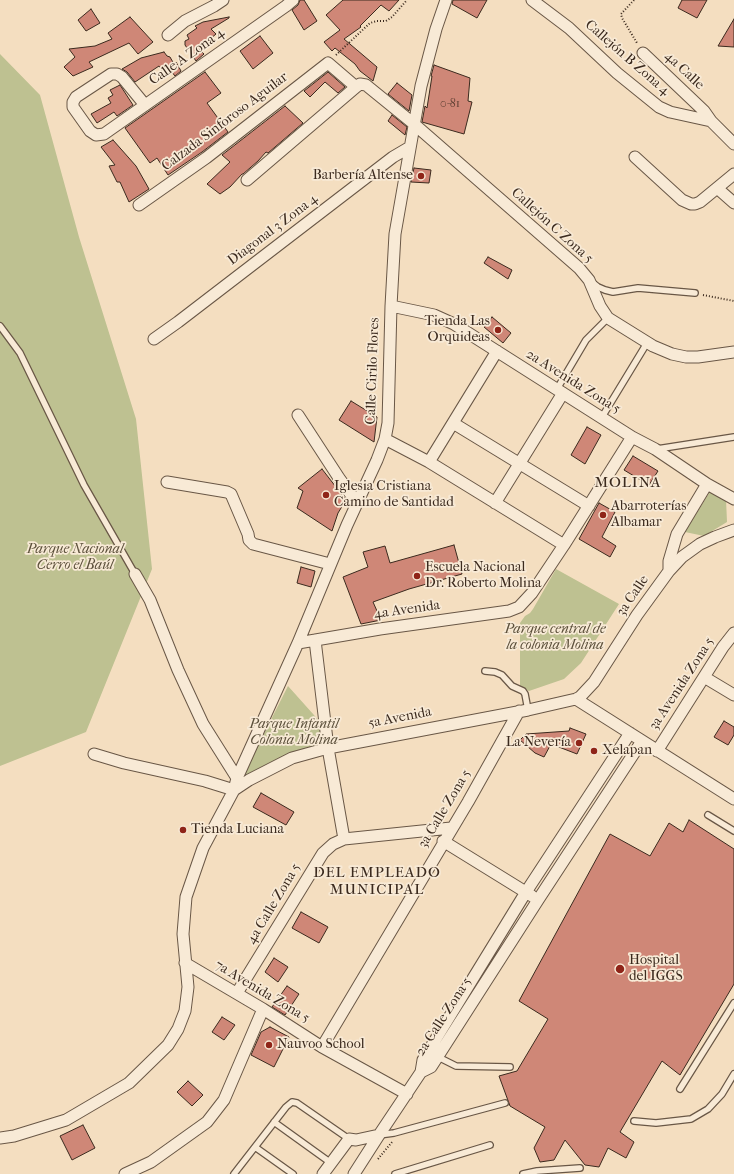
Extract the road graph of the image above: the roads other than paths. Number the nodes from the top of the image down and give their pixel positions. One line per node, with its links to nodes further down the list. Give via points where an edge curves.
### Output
1 (223, 0): 5 (street, via 185,20)
2 (293, 0): 9 (street, Calle A Zona 4)
3 (446, 0): 11 (street, Calle Cirilo Flores, via 421,86)
4 (532, 0): 10 (street, Callejón B Zona 4, via 569,28 617,73 659,107)
5 (168, 35)
6 (643, 53): 10 (street, 4a Calle, via 704,111)
7 (328, 63): 8 (street, Callejón C Zona 5); 19 (street, Calzada Sinforoso Aguilar, via 206,158)
8 (359, 86): 11 (street, Callejón C Zona 5, via 372,88); 16 (street)
9 (145, 105): 9 (street, Calle A Zona 4, via 104,134 96,135 90,131 73,107 73,102 76,97 111,74 117,74)
10 (711, 121): 12 (street, 4a Calle)
11 (414, 124): 13 (street, Calle Cirilo Flores); 20 (street, Callejón C Zona 5, via 579,268)
12 (734, 144)
13 (410, 147): 22 (street, Calle Cirilo Flores, via 396,234); 25 (street, Diagonal 3 Zona 4, via 393,157)
14 (635, 157): 17 (street, via 687,203 695,204)
15 (734, 174): 17 (street)
16 (247, 180)
17 (717, 188): 18 (street)
18 (734, 203)
19 (139, 205)
20 (589, 280): 21 (lane, via 598,287 613,292 638,288); 23 (street, Callejón C Zona 5)
21 (696, 293)
22 (391, 306): 27 (street, 2a Avenida Zona 5, via 443,318); 35 (street, Calle Cirilo Flores, via 388,423)
23 (608, 318): 26 (street, Callejón C Zona 5); 29 (lane, via 586,340)
24 (0, 326): 49 (lane, via 20,354 84,485)
25 (154, 339)
26 (647, 342): 28 (street, Callejón C Zona 5, via 660,350 686,357); 31 (lane)
27 (497, 351): 29 (street, 2a Avenida Zona 5); 32 (street)
28 (734, 352)
29 (560, 391): 31 (street, 2a Avenida Zona 5); 38 (street)
30 (298, 415): 42 (street)
31 (602, 417): 33 (street, 2a Avenida Zona 5)
32 (452, 423): 37 (street); 38 (street)
33 (632, 437): 36 (street, 2a Avenida Zona 5); 44 (street)
34 (734, 437): 36 (lane)
35 (385, 439): 37 (street); 42 (street, Calle Cirilo Flores)
36 (655, 449): 40 (street, 2a Avenida Zona 5)
37 (429, 462): 43 (street)
38 (519, 464): 43 (street); 44 (street)
39 (167, 482): 47 (street, via 231,494 249,540 253,544)
40 (707, 484): 41 (street, 2a Avenida Zona 5); 48 (street, via 678,534 671,554)
41 (734, 499)
42 (357, 503): 47 (street, Calle Cirilo Flores)
43 (495, 503): 46 (street)
44 (589, 506): 46 (street)
45 (734, 530): 48 (street, 3a Calle, via 700,544 682,557)
46 (564, 545): 51 (street, 4a Avenida, via 519,608)
47 (330, 564): 52 (street, Calle Cirilo Flores)
48 (669, 571): 56 (street, 3a Calle, via 594,682 586,693)
49 (135, 574): 63 (street, via 150,600 203,724)
50 (734, 633): 54 (street, 3a Avenida Zona 5, via 722,647)
51 (315, 640): 52 (street, 4a Avenida); 60 (street)
52 (298, 643): 63 (street, Calle Cirilo Flores)
53 (485, 670): 57 (lane, via 502,675 512,686 523,691)
54 (704, 677): 55 (street); 61 (street, 3a Avenida Zona 5)
55 (734, 695)
56 (576, 699): 57 (street, 5a Avenida); 58 (street)
57 (524, 710): 60 (street, 5a Avenida); 67 (street, 3a Calle Zona 5)
58 (630, 733): 59 (street); 71 (street, 2a Calle Zona 5)
59 (642, 741): 61 (street); 72 (street, 2a Calle Zona 5)
60 (328, 748): 64 (street, 5a Avenida, via 292,758); 69 (street)
61 (657, 751): 65 (street)
62 (94, 754): 64 (street, via 124,764 205,781)
63 (237, 778): 64 (street, Calle Cirilo Flores)
64 (234, 790): 73 (street, 5a Avenida, via 204,848 186,897 182,934)
65 (734, 799)
66 (708, 814): 68 (lane)
67 (451, 828): 69 (street); 70 (street, 3a Calle Zona 5)
68 (734, 831)
69 (344, 839): 74 (street, 4a Calle Zona 5, via 323,853)
70 (443, 841): 71 (street); 77 (street, 3a Calle Zona 5)
71 (526, 892): 72 (street); 80 (street, 2a Calle Zona 5, via 423,1060)
72 (538, 900): 78 (street, 2a Calle Zona 5)
73 (185, 963): 74 (street, 7a Avenida Zona 5); 88 (street, 5a Avenida, via 188,987 184,1011 178,1029 168,1045 155,1058 128,1083 66,1120)
74 (237, 993): 76 (street, 7a Avenida Zona 5)
75 (734, 1003): 82 (lane)
76 (263, 1009): 77 (street, 7a Avenida Zona 5); 95 (street, via 224,1100 207,1122 151,1162)
77 (322, 1047): 83 (street, 7a Avenida Zona 5)
78 (438, 1057): 79 (lane, via 456,1066); 80 (street, 2a Calle Zona 5, via 431,1067)
79 (510, 1067)
80 (421, 1072): 83 (street)
81 (734, 1074): 85 (lane, via 722,1094 708,1109 691,1119 656,1123)
82 (680, 1089)
83 (406, 1094): 87 (street)
84 (505, 1103): 87 (lane, via 394,1134)
85 (634, 1121)
86 (274, 1122): 89 (lane, via 286,1107 292,1102 297,1102); 91 (lane); 92 (lane)
87 (379, 1135): 89 (street); 99 (street)
88 (0, 1138)
89 (349, 1139): 92 (street)
90 (490, 1145): 100 (lane)
91 (255, 1147): 94 (lane); 97 (lane)
92 (331, 1163): 98 (street)
93 (580, 1168): 101 (lane)
94 (235, 1172): 96 (lane)
95 (125, 1174)
96 (243, 1174)
97 (293, 1174)
98 (323, 1174)
99 (354, 1174)
100 (394, 1174)
101 (522, 1174)

